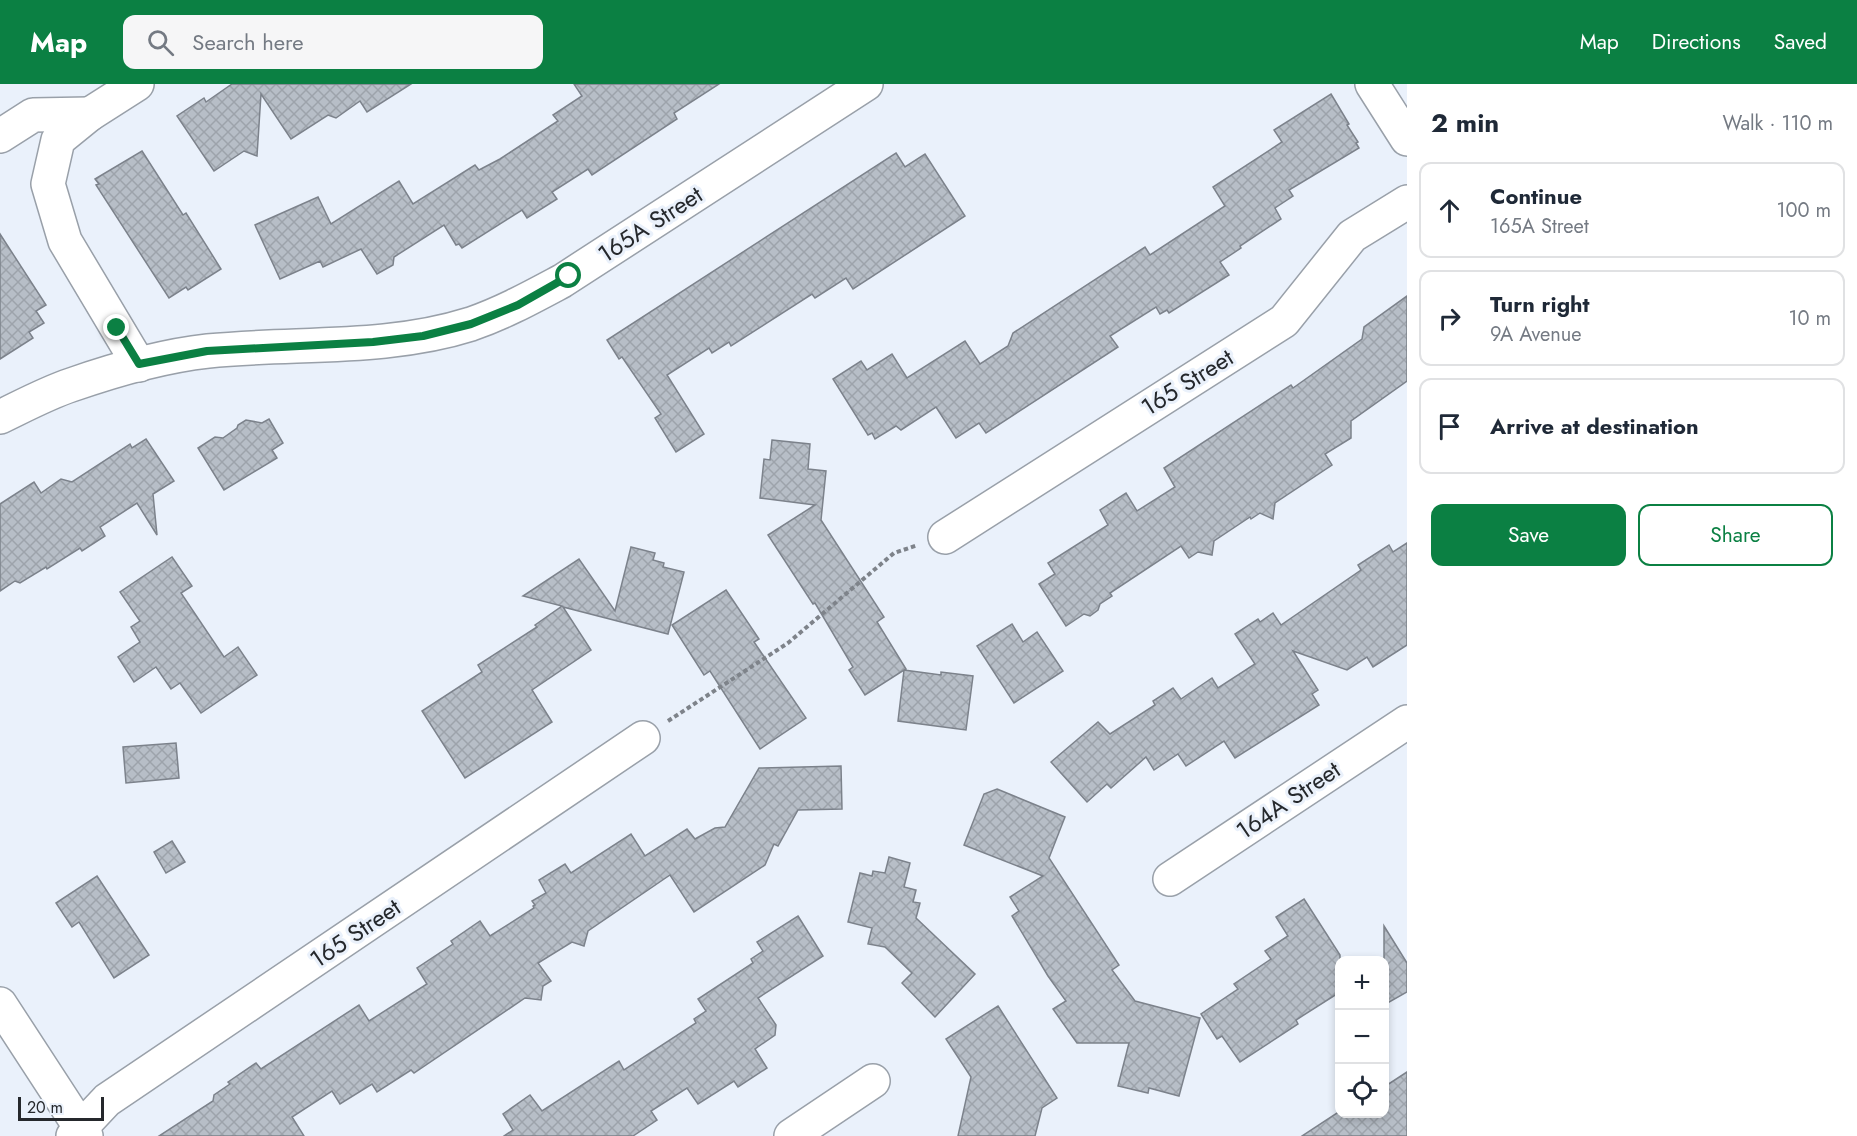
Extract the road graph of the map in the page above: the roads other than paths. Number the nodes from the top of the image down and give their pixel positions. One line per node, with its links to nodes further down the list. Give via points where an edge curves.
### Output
1 (137, 84): 4 (street)
2 (866, 84): 8 (street, 165A Street, via 562,280 518,305 471,324 423,336 207,351)
3 (1372, 84): 6 (street)
4 (90, 114): 5 (street, via 33,115); 8 (street, via 58,140 48,184 65,241)
5 (0, 136)
6 (1407, 139)
7 (1407, 202): 10 (street, 165 Street, via 1352,236 1284,321)
8 (139, 364): 9 (street, 165A Street, via 69,385)
9 (0, 417)
10 (945, 537)
11 (1407, 722): 13 (street, 164A Street)
12 (643, 738): 16 (street, 165 Street, via 107,1100)
13 (1170, 879)
14 (0, 1004): 16 (street)
15 (873, 1081): 17 (street)
16 (80, 1133)
17 (791, 1136)

